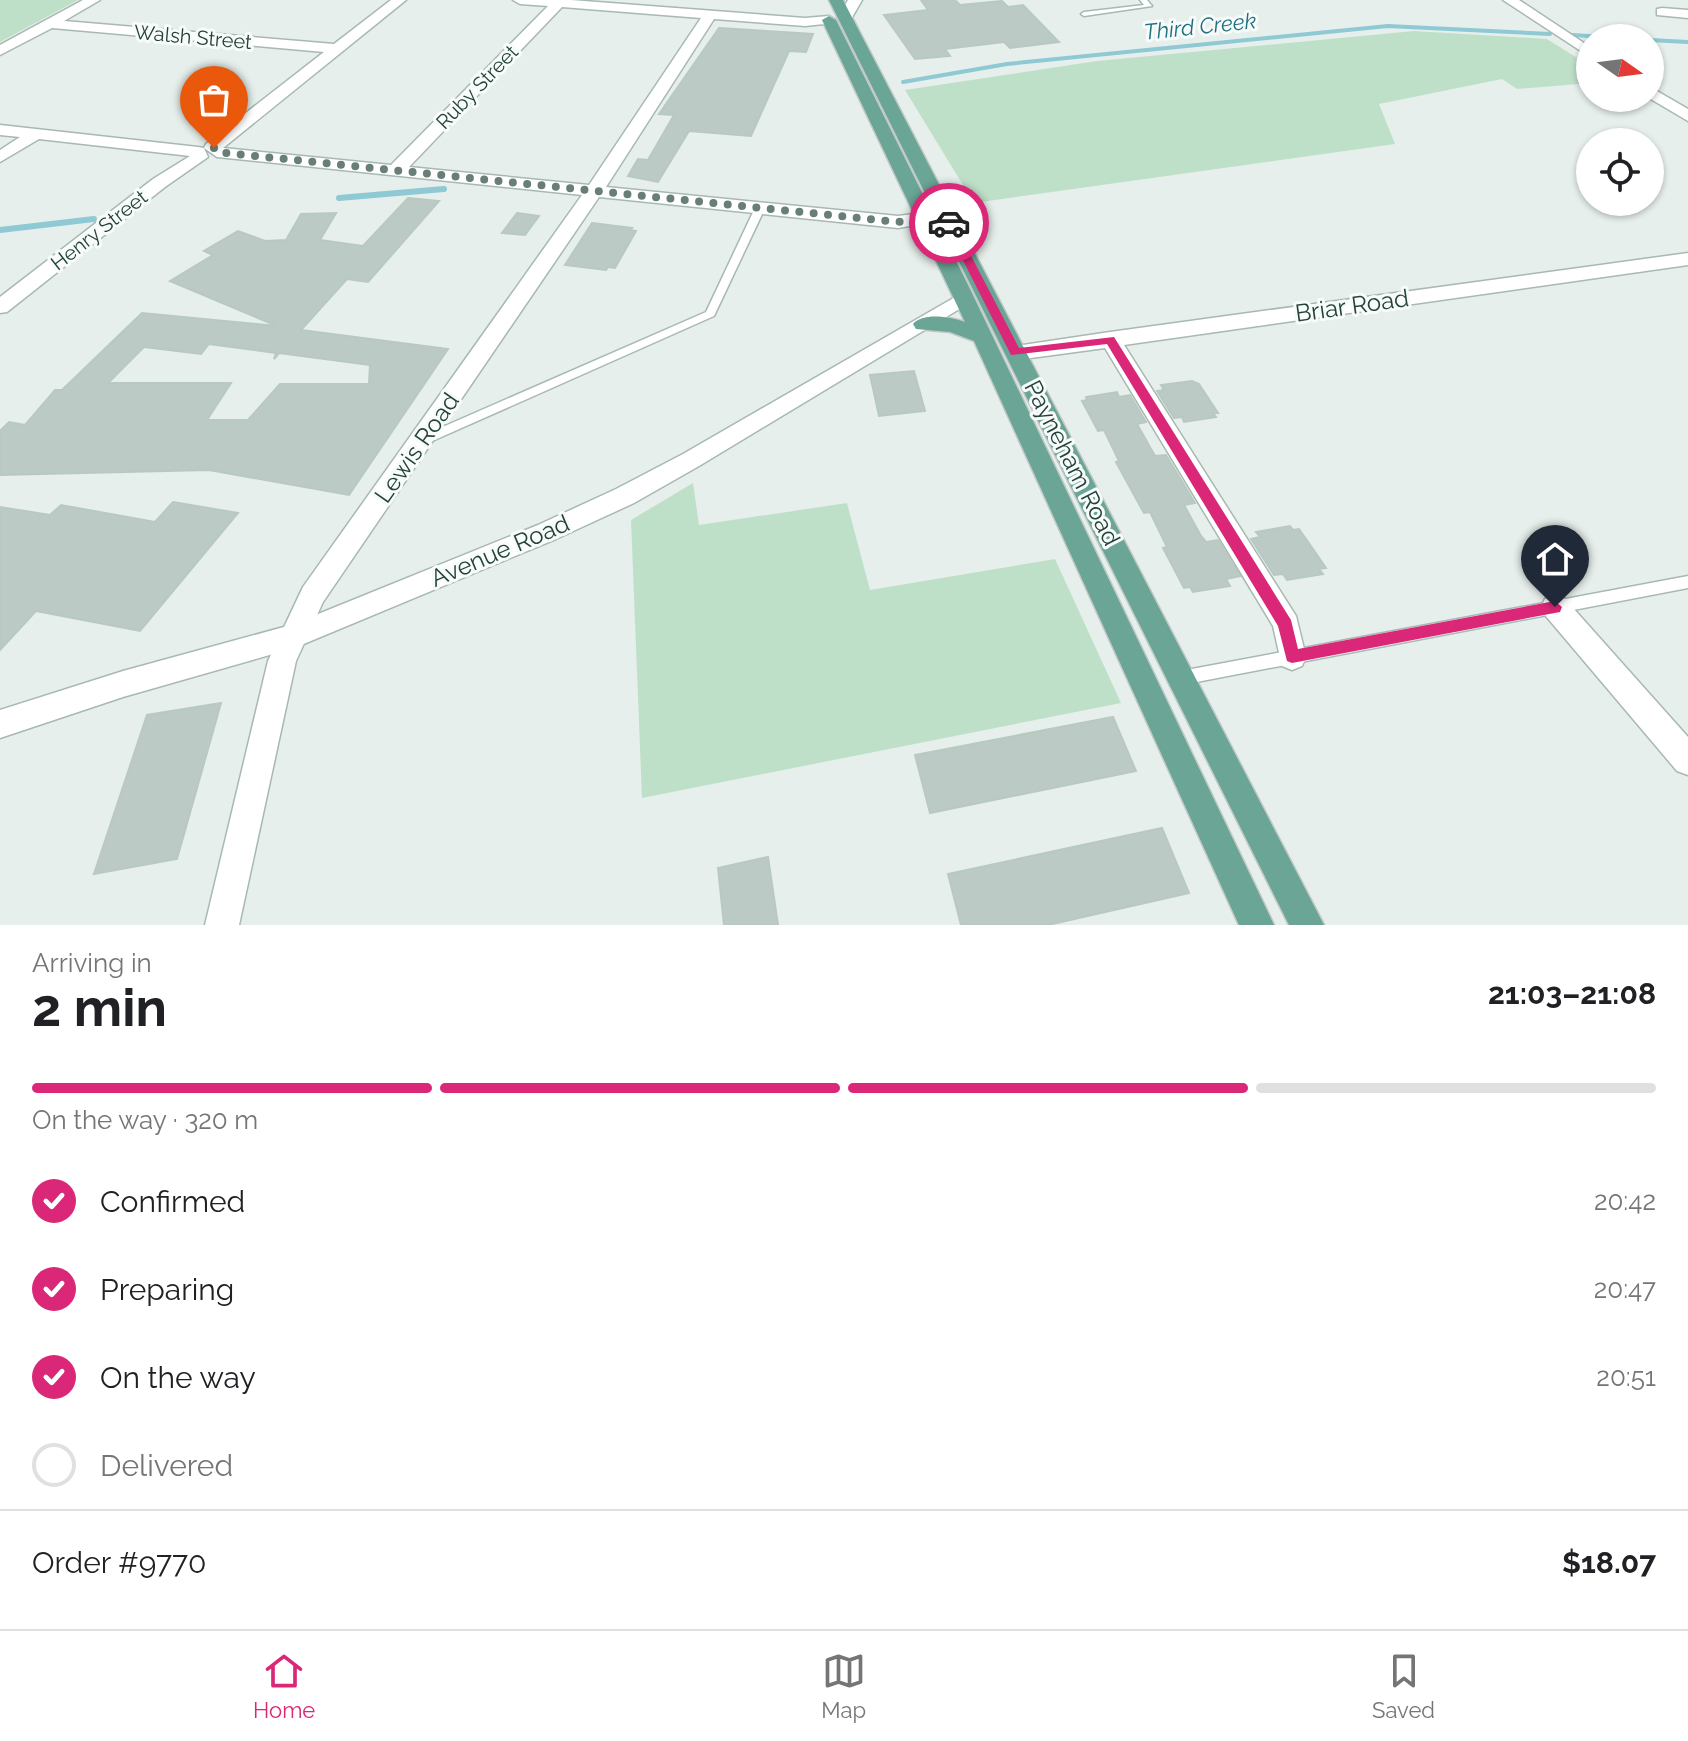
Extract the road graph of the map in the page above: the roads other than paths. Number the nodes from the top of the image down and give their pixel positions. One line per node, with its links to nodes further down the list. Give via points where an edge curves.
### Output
1 (93, 0): 15 (street)
2 (399, 0): 17 (street, Henry Street)
3 (520, 0): 9 (street)
4 (820, 0): 14 (main road, Payneham Road)
5 (836, 0): 14 (main road, Payneham Road)
6 (855, 0): 14 (street)
7 (1143, 0): 11 (lane, via 1149,6)
8 (1510, 0): 16 (street)
9 (559, 3): 13 (street); 25 (street, Ruby Street)
10 (1662, 12): 12 (street)
11 (1084, 14)
12 (1688, 14)
13 (710, 15): 14 (street, via 805,22); 26 (street, Lewis Road)
14 (837, 19): 28 (main road, Payneham Road)
15 (50, 24): 17 (street, Walsh Street); 18 (street)
16 (1576, 44)
17 (337, 49): 23 (street, Henry Street)
18 (0, 51)
19 (1664, 101): 20 (street)
20 (1688, 116)
21 (0, 130): 22 (street)
22 (36, 134): 23 (street); 24 (street)
23 (207, 152): 25 (street); 32 (street, Henry Street)
24 (0, 157)
25 (396, 170): 26 (street)
26 (594, 191): 27 (street); 38 (street, Lewis Road)
27 (760, 208): 28 (street, via 898,222); 38 (lane, via 710,314)
28 (935, 217): 30 (main road, Payneham Road); 31 (main road, Payneham Road)
29 (1688, 259): 35 (street, Briar Road)
30 (970, 263): 31 (main road, via 973,281); 34 (main road, Payneham Road)
31 (964, 298): 33 (street, Avenue Road); 34 (main road, Payneham Road)
32 (0, 307)
33 (923, 324): 34 (main road); 42 (street, Avenue Road, via 625,496)
34 (988, 325): 36 (main road, Payneham Road); 39 (main road, Payneham Road)
35 (1110, 339): 36 (street, Briar Road); 43 (street, via 1286,624)
36 (1016, 353): 37 (main road, Payneham Road)
37 (1040, 401): 39 (main road, via 1049,430 1041,441); 44 (main road, Payneham Road)
38 (423, 440): 42 (street, Lewis Road, via 313,595)
39 (1031, 443): 48 (main road, Payneham Road)
40 (1688, 582): 41 (lane)
41 (1555, 607): 43 (lane); 46 (street)
42 (294, 636): 45 (street, Avenue Road); 47 (street, Lewis Road, via 282,661)
43 (1292, 657): 44 (lane)
44 (1181, 678): 49 (main road, Payneham Road)
45 (0, 724)
46 (1688, 760)
47 (222, 925)
48 (1257, 925)
49 (1307, 925)

